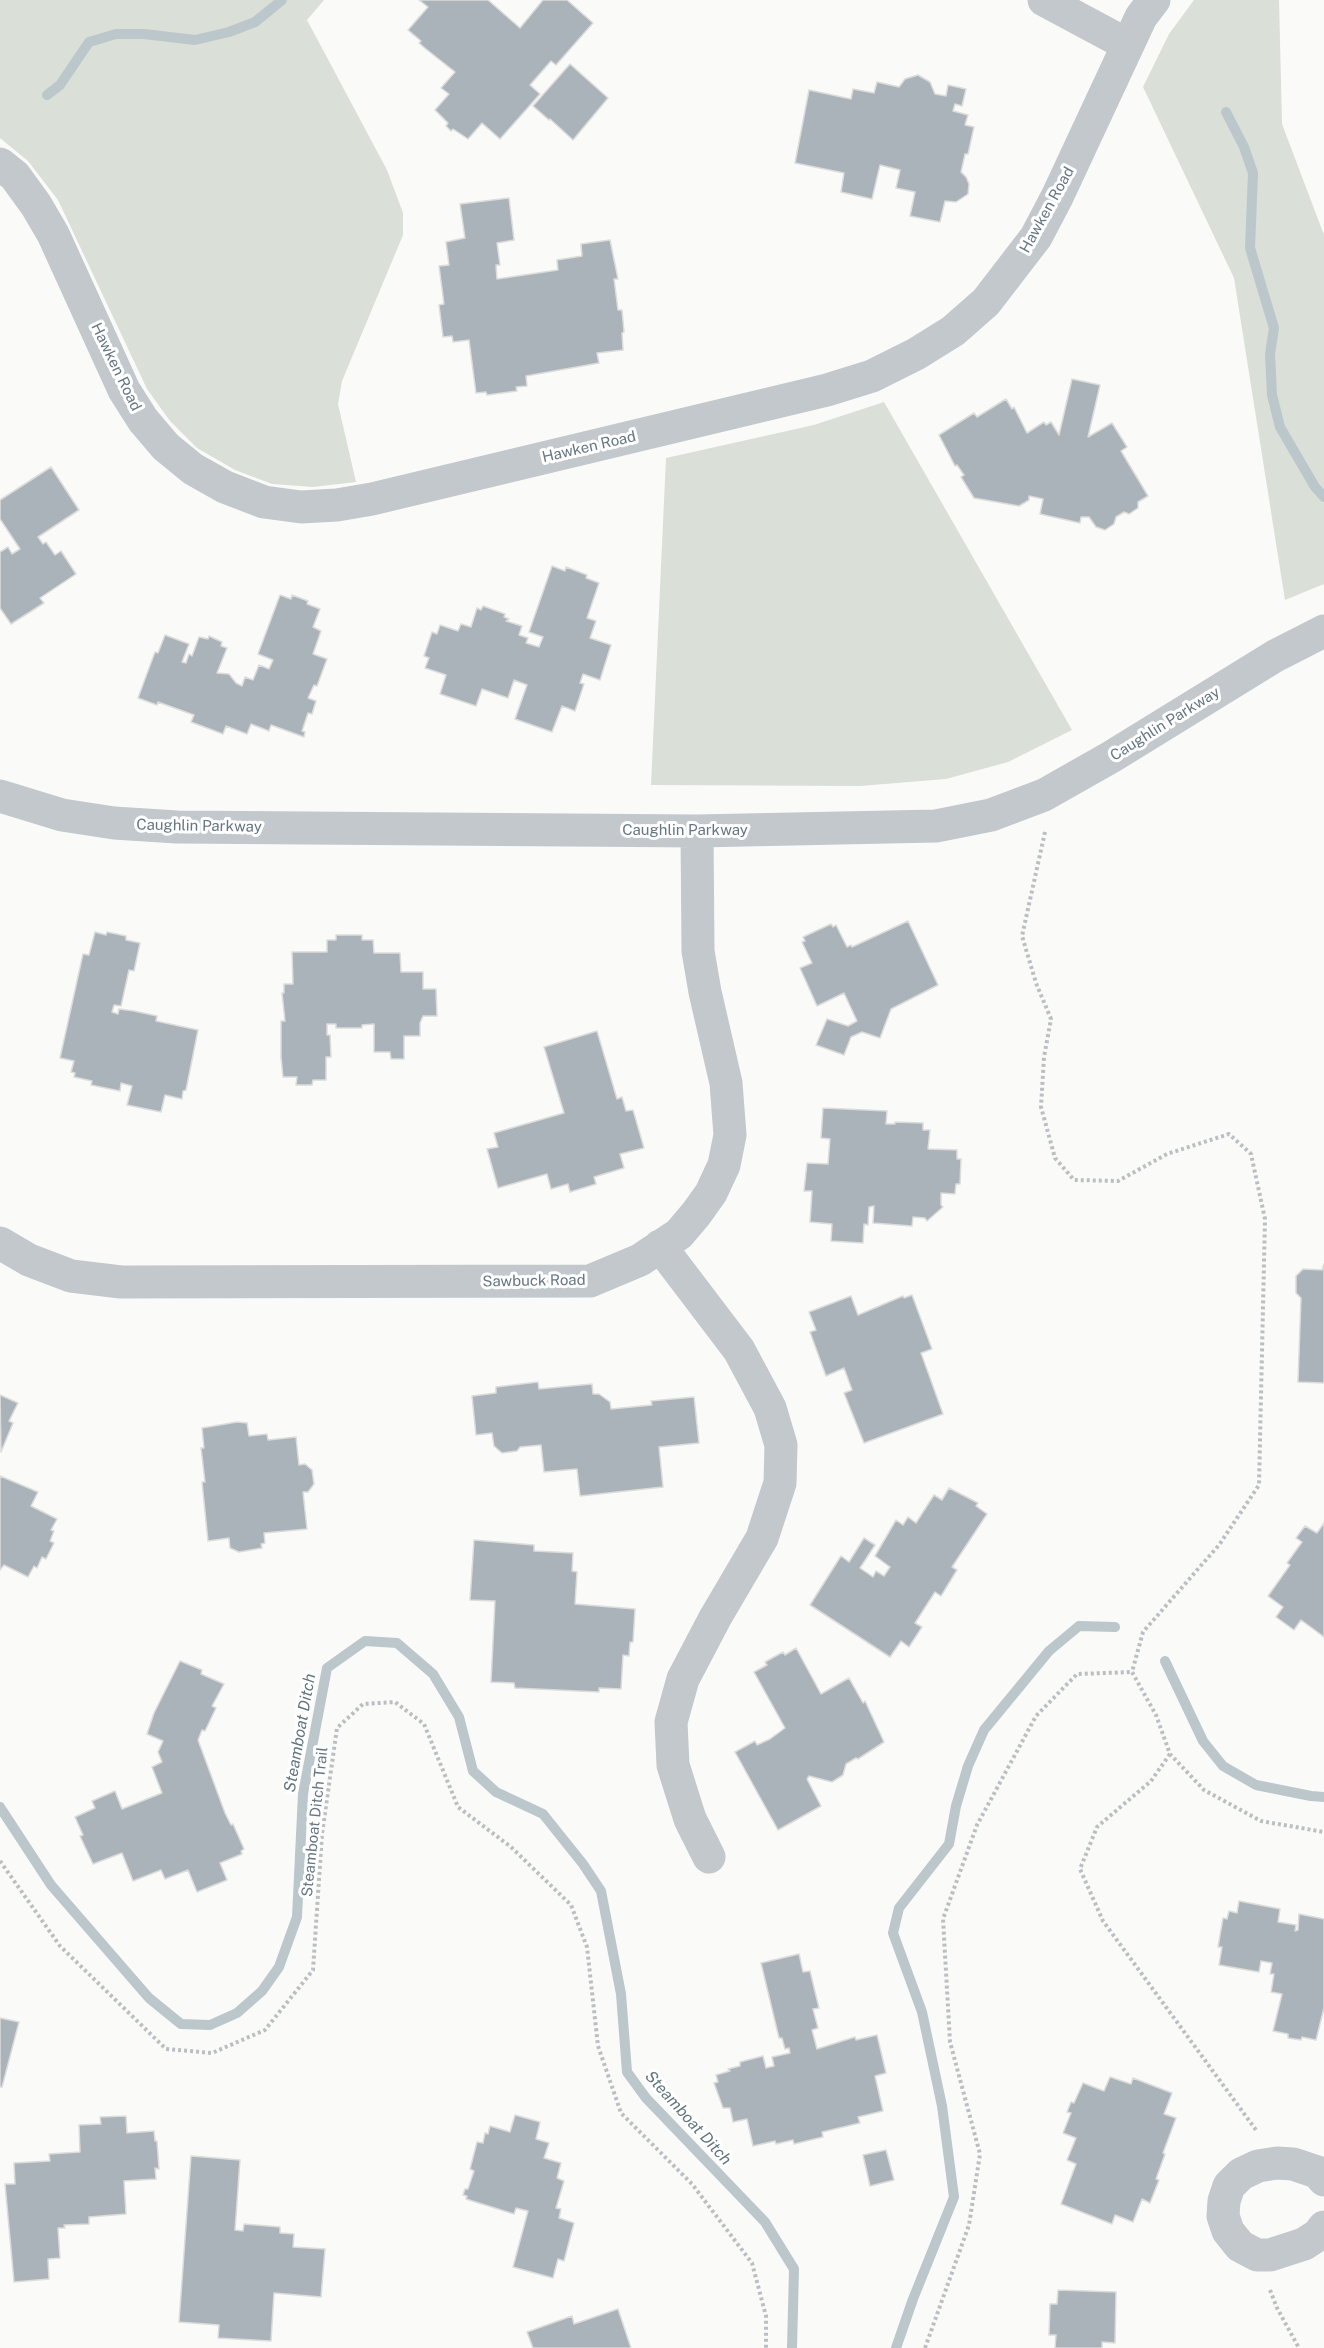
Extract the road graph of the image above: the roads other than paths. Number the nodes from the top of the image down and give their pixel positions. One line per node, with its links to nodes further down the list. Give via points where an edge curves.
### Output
1 (1044, 0): 3 (street)
2 (1154, 0): 3 (street, Hawken Road)
3 (1128, 45): 4 (street, Hawken Road, via 1036,237 986,302 953,331 916,354 872,376 827,390 337,505 301,507 264,501 225,487 193,469 166,447 124,390 54,234 15,176)
4 (0, 164)
5 (1324, 631): 7 (street, Caughlin Parkway, via 1275,656 1111,758 1044,795 991,815 936,826)
6 (0, 796): 7 (street, Caughlin Parkway, via 62,815 114,823)
7 (697, 831): 9 (street, Sawbuck Road, via 698,951 726,1083 730,1136 724,1165 711,1193 679,1234)
8 (0, 1243): 9 (street, Sawbuck Road, via 29,1260 71,1276 121,1282 590,1281 640,1260)
9 (660, 1246): 10 (street, via 739,1350 770,1408 781,1445 780,1483 762,1538 683,1679 671,1722 674,1765 690,1819)
10 (709, 1857)
11 (1324, 2180): 12 (street, via 1317,2172 1293,2164 1258,2166 1240,2174 1229,2186 1223,2216 1228,2231 1240,2246 1257,2255 1304,2244)
12 (1324, 2227)

